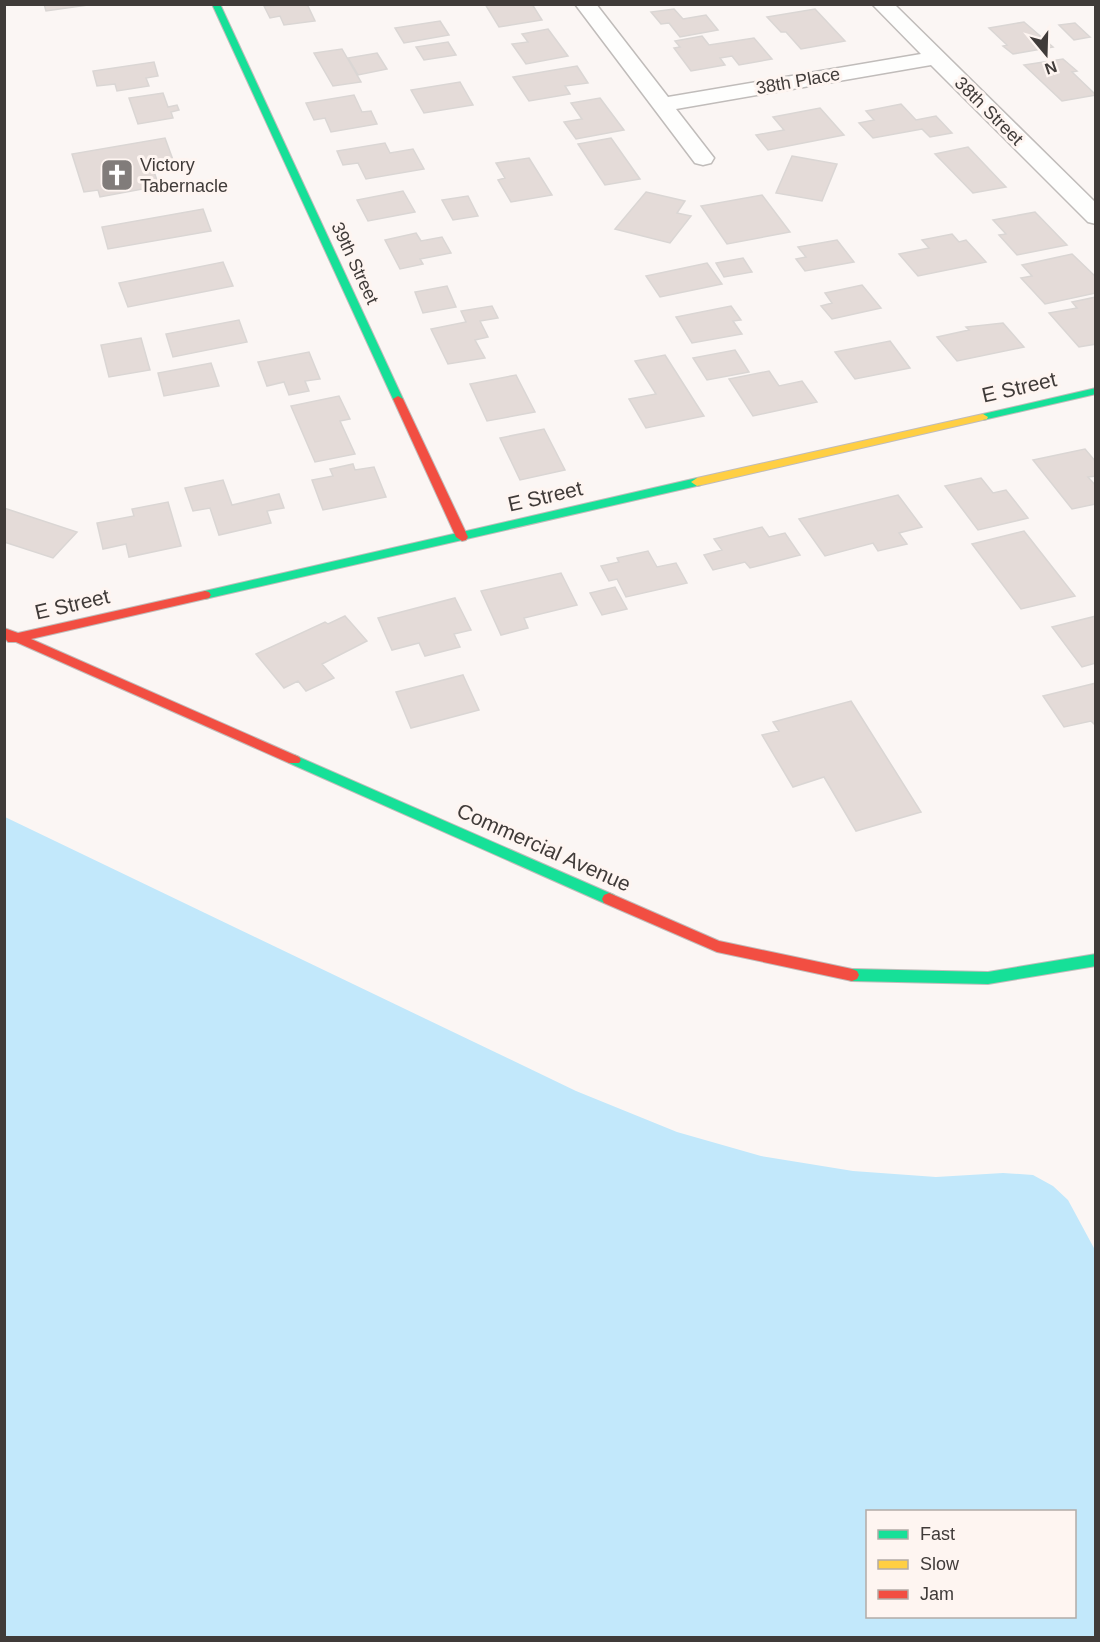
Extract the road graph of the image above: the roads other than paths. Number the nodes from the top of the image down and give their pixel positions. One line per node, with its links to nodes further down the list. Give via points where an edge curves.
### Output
1 (216, 4): 9 (street, 39th Street)
2 (585, 4): 5 (street)
3 (882, 4): 4 (street, 38th Street)
4 (935, 58): 5 (street, 38th Place); 7 (street, 38th Street)
5 (662, 105): 6 (street)
6 (703, 158)
7 (1095, 217)
8 (1095, 391): 9 (street, E Street)
9 (462, 537): 11 (street, E Street)
10 (4, 632): 11 (street, Commercial Avenue)
11 (19, 638): 12 (street, E Street); 13 (street, Commercial Avenue, via 717,946 853,975 988,978)
12 (4, 641)
13 (1095, 960)

